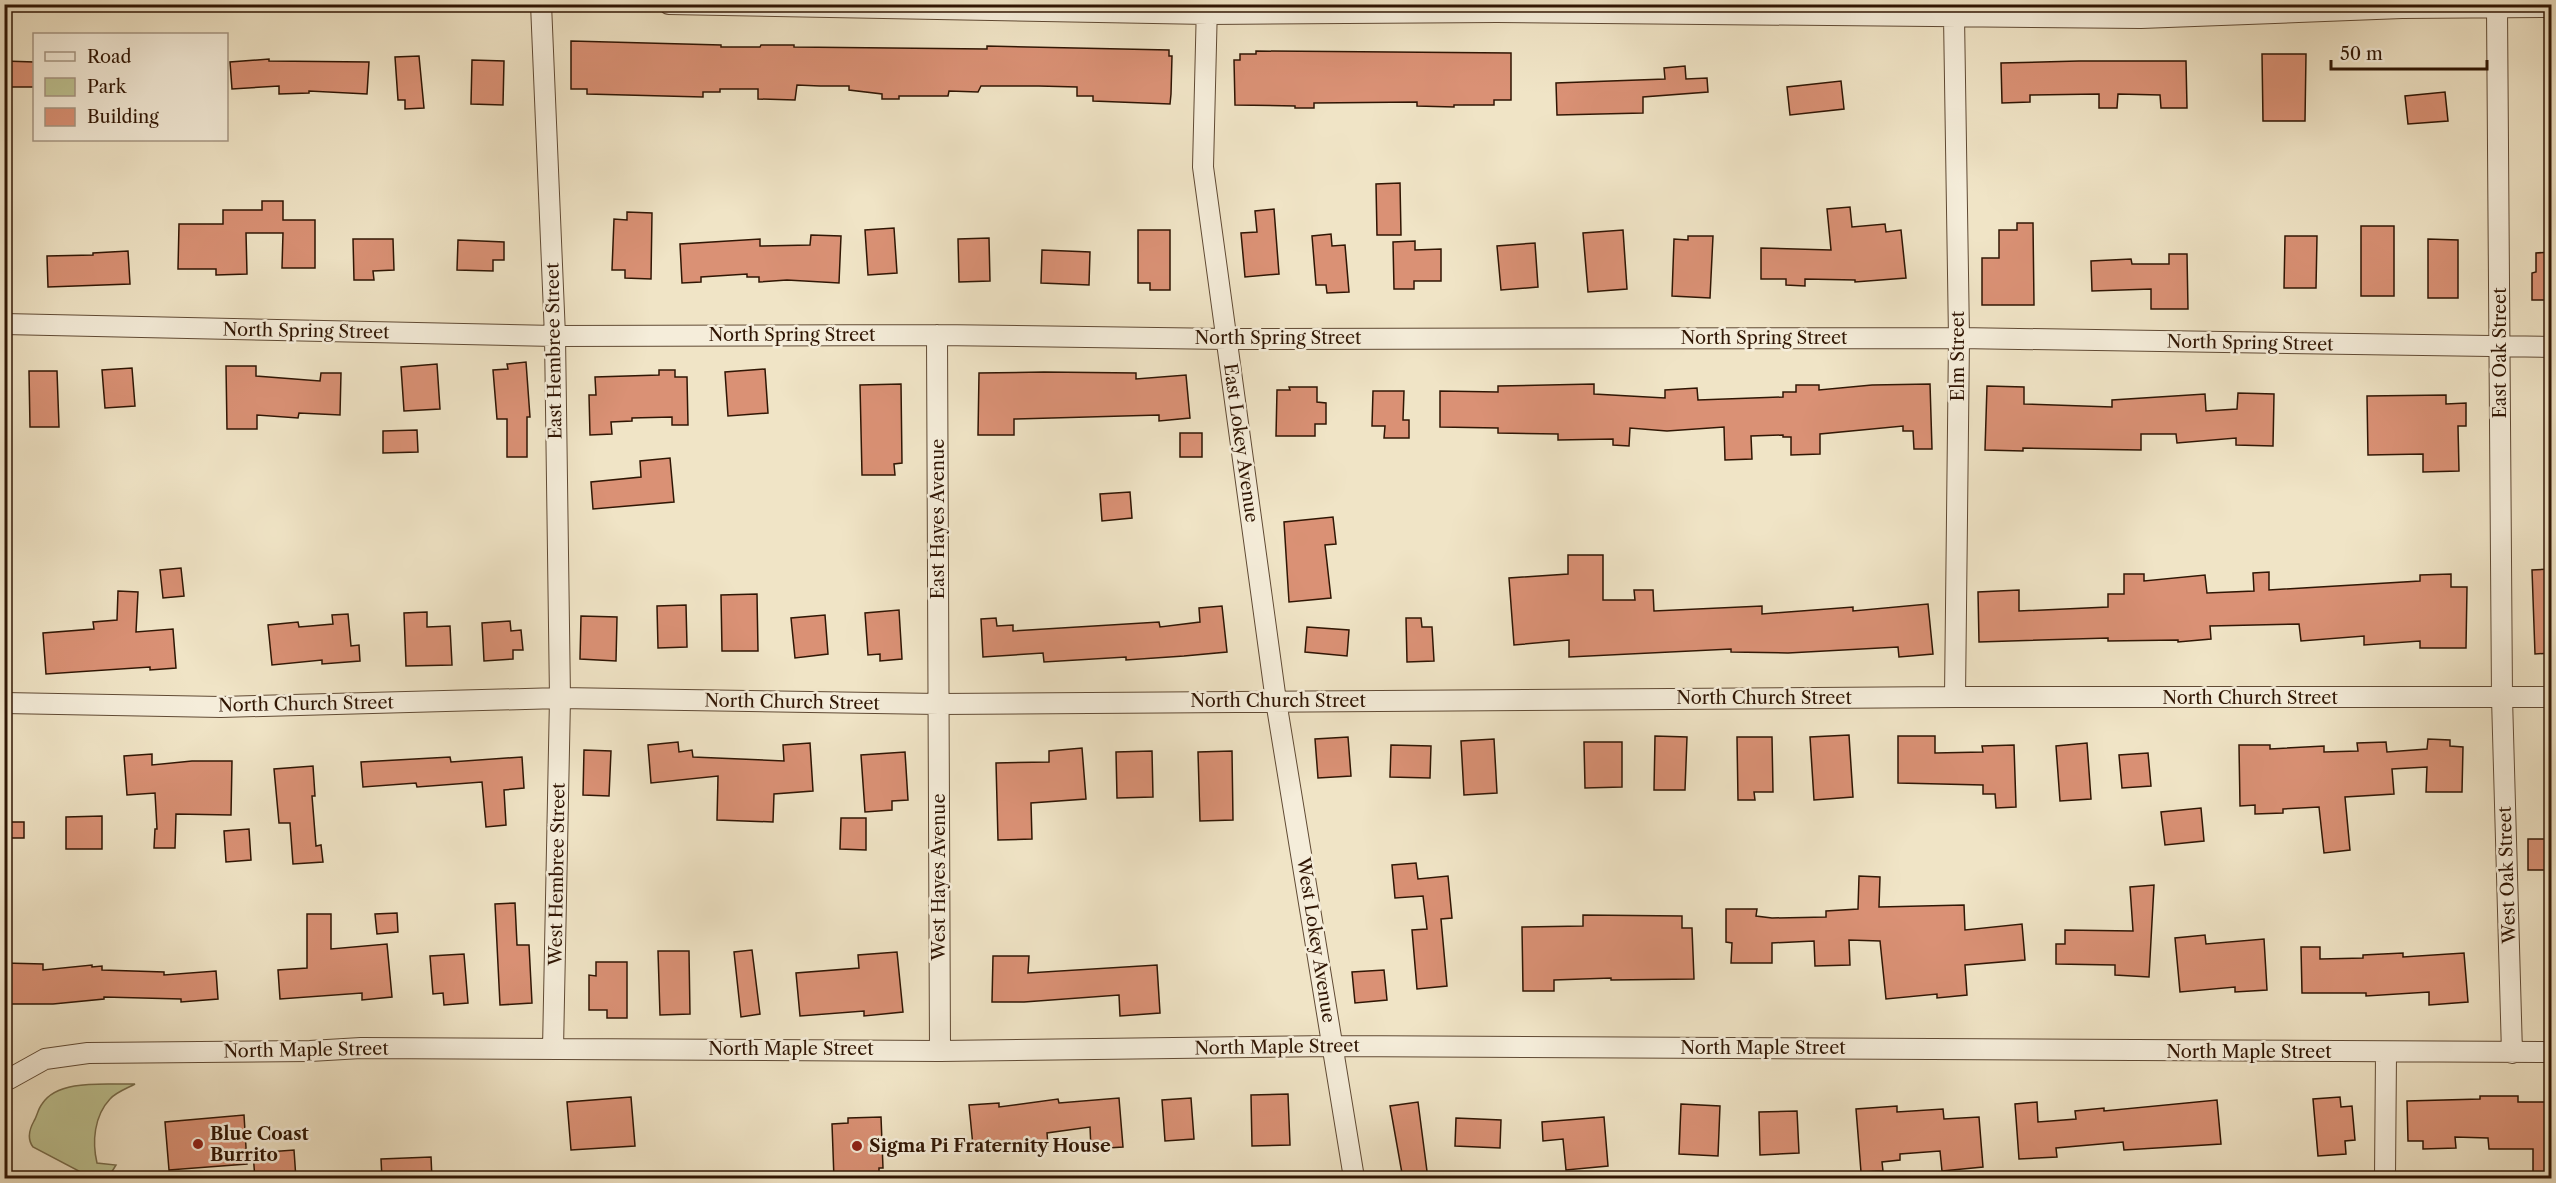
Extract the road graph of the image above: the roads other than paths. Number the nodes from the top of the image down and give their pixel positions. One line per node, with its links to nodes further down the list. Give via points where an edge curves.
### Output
1 (541, 4): 10 (street, East Hembree Street)
2 (669, 4): 5 (street)
3 (2552, 7): 4 (street)
4 (2497, 8): 6 (street); 14 (street, East Oak Street)
5 (1207, 9): 7 (street); 12 (street, East Lokey Avenue, via 1203,167)
6 (2141, 11): 7 (street)
7 (1954, 15): 11 (street, Elm Street)
8 (4, 324): 10 (street, North Spring Street)
9 (937, 334): 10 (street, North Spring Street); 12 (street, North Spring Street); 21 (street, East Hayes Avenue)
10 (555, 336): 18 (street, East Hembree Street)
11 (1959, 338): 12 (street, North Spring Street); 14 (street, North Spring Street); 15 (street, Elm Street)
12 (1227, 339): 19 (street, East Lokey Avenue)
13 (2552, 347): 14 (street, North Spring Street)
14 (2499, 348): 17 (street, East Oak Street)
15 (1955, 697): 17 (street, North Church Street); 19 (street, North Church Street)
16 (2552, 697): 17 (street, North Church Street)
17 (2502, 698): 26 (street, West Oak Street)
18 (560, 699): 20 (street, North Church Street, via 221,707); 21 (street, North Church Street); 23 (street, West Hembree Street)
19 (1276, 702): 21 (street, North Church Street); 22 (street, West Lokey Avenue)
20 (4, 703)
21 (939, 704): 24 (street, West Hayes Avenue)
22 (1333, 1046): 24 (street, North Maple Street); 25 (street, North Maple Street); 29 (street, West Lokey Avenue)
23 (553, 1049): 24 (street, North Maple Street); 28 (street, North Maple Street, via 88,1053 45,1059)
24 (940, 1050)
25 (2386, 1053): 26 (street, North Maple Street); 30 (street)
26 (2512, 1053): 27 (street, North Maple Street)
27 (2552, 1053)
28 (6, 1082)
29 (1354, 1179)
30 (2385, 1179)

